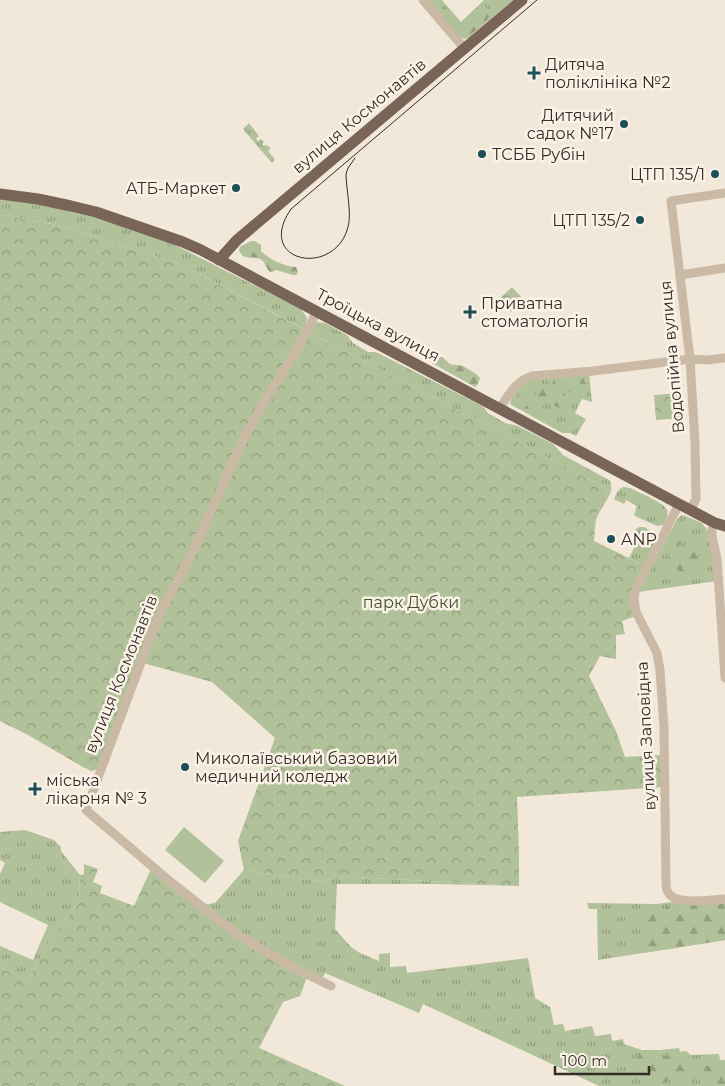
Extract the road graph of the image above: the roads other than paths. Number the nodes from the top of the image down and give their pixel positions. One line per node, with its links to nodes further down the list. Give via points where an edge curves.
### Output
1 (423, 0): 3 (street)
2 (522, 0): 3 (main road, вулиця Космонавтів)
3 (465, 49): 6 (main road, вулиця Космонавтів, via 237,240)
4 (725, 193): 8 (street, Водопійна вулиця, via 671,201)
5 (0, 194): 6 (main road, Троїцька вулиця, via 96,212 183,242)
6 (219, 260): 9 (main road, Троїцька вулиця)
7 (725, 268): 8 (street)
8 (680, 275): 11 (street, Водопійна вулиця)
9 (317, 311): 12 (main road, Троїцька вулиця); 17 (street, вулиця Космонавтів, via 244,438 194,549 162,610 86,810 238,936)
10 (725, 358): 11 (street)
11 (690, 359): 12 (street, via 524,378); 13 (street, Водопійна вулиця, via 696,499)
12 (500, 408): 13 (main road, Троїцька вулиця)
13 (685, 507): 14 (main road, Троїцька вулиця); 16 (street, вулиця Заповідна, via 638,585 634,598 636,612 656,653 660,670 667,891 679,900)
14 (720, 524): 15 (street, via 712,529 712,536 717,559)
15 (725, 678)
16 (725, 900)
17 (331, 986)

